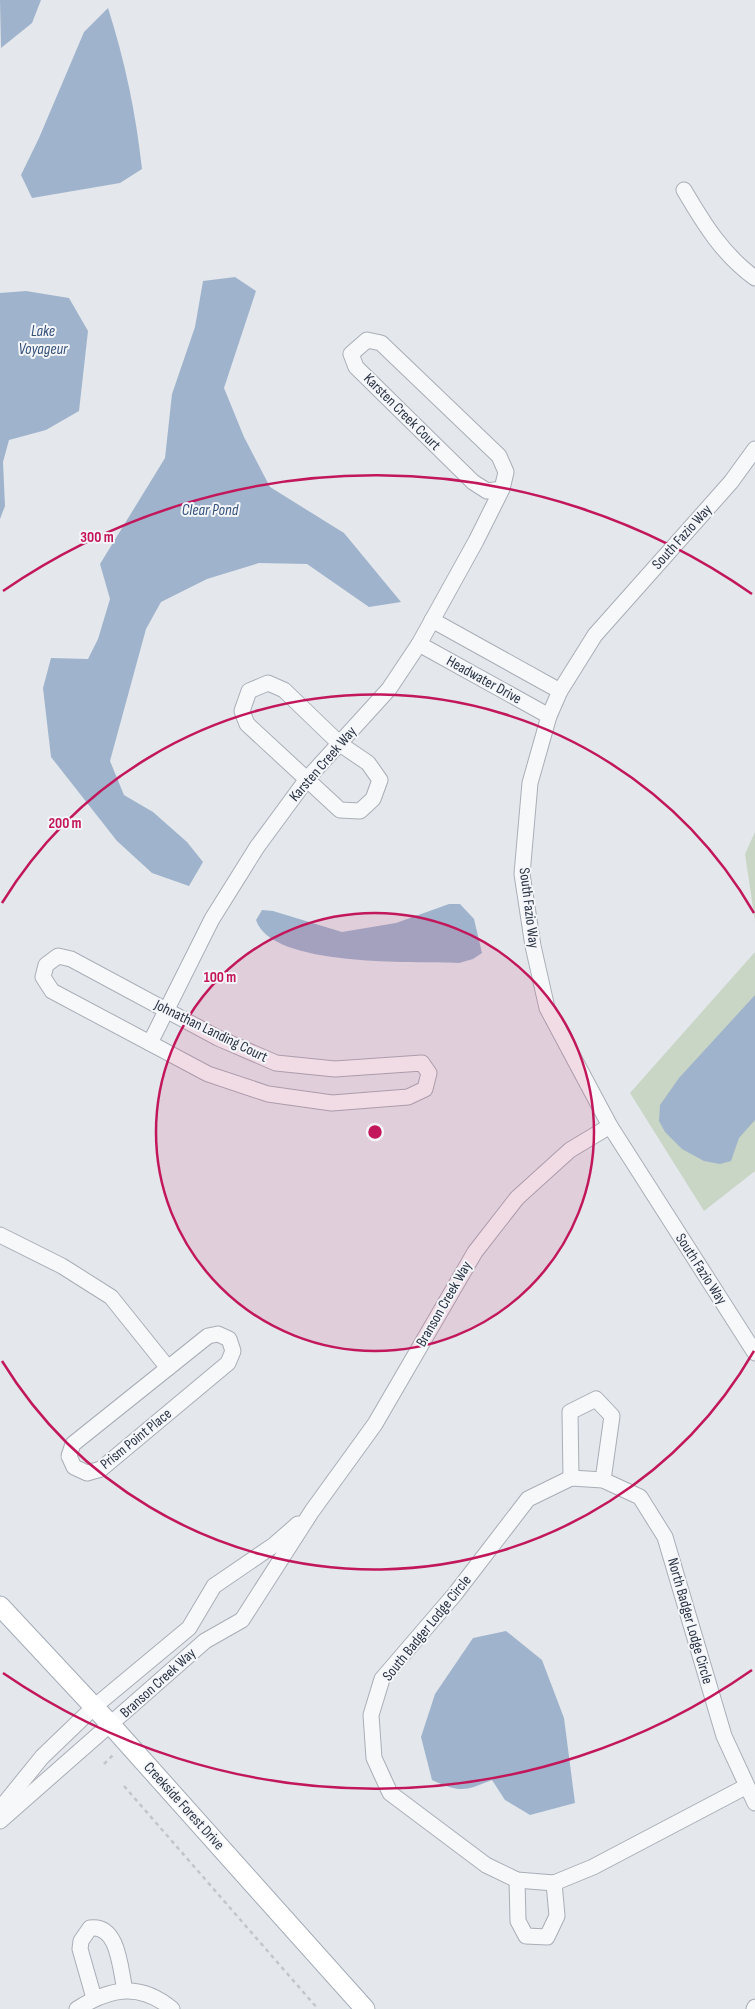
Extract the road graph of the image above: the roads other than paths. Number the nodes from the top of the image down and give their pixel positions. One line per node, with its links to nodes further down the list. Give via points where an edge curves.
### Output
1 (684, 190): 2 (street, via 710,234)
2 (755, 278)
3 (755, 448): 7 (street, South Fazio Way, via 731,482 595,635)
4 (502, 489): 4 (street, Karsten Creek Court, via 506,472 499,456 381,343 367,340 351,354 356,367 473,482 487,491); 5 (street, Karsten Creek Way)
5 (432, 620): 6 (street, Karsten Creek Way); 7 (street, Headwater Drive)
6 (419, 644): 8 (street, Headwater Drive); 9 (street, Karsten Creek Way, via 389,689)
7 (560, 691): 8 (street, South Fazio Way)
8 (549, 716): 13 (street, South Fazio Way, via 530,783 523,883 547,1008)
9 (340, 744): 10 (street, Karsten Creek Way); 10 (street, via 368,764 380,780 373,799 360,811 340,810); 10 (street, via 284,690 268,682 249,691 242,710 247,724)
10 (307, 780): 11 (street, Karsten Creek Way, via 257,847 212,919)
11 (166, 1011): 12 (street, Karsten Creek Way); 12 (street, Johnathan Landing Court, via 71,959 58,956 46,965 43,977 52,991); 12 (street, Johnathan Landing Court, via 276,1063 335,1069 422,1063 429,1073 425,1089 408,1097 332,1103 268,1094 216,1077)
12 (150, 1043)
13 (610, 1126): 15 (street, South Fazio Way); 19 (street, Branson Creek Way, via 570,1150 517,1198 474,1252 375,1424)
14 (0, 1235): 16 (street, via 62,1266 111,1297)
15 (755, 1354)
16 (168, 1368): 16 (street, Prism Point Place, via 73,1444 69,1456 74,1466 87,1473 101,1469 228,1364 233,1351 229,1339 218,1334 208,1336)
17 (571, 1478): 18 (street, North Badger Lodge Circle); 18 (street, via 570,1412 596,1399 612,1416); 31 (street, South Badger Lodge Circle, via 528,1499 455,1594 382,1679 372,1715 374,1758 390,1793 486,1865)
18 (603, 1480): 27 (street, North Badger Lodge Circle, via 640,1497 665,1537 724,1736)
19 (312, 1511): 20 (street, Branson Creek Way, via 274,1546); 21 (street, Branson Creek Way)
20 (241, 1569): 21 (street); 23 (street, Branson Creek Way, via 214,1586)
21 (262, 1585): 24 (street, Branson Creek Way, via 242,1620)
22 (0, 1606): 25 (main road, Creekside Forest Drive)
23 (189, 1628): 24 (street, Branson Creek Way); 25 (street, Branson Creek Way)
24 (205, 1641): 26 (street, Branson Creek Way)
25 (94, 1707): 26 (main road, Creekside Forest Drive); 29 (street, Branson Creek Way, via 42,1757)
26 (111, 1725): 30 (street, Branson Creek Way); 37 (main road, Creekside Forest Drive)
27 (751, 1790): 28 (street, North Badger Lodge Circle); 32 (street, South Badger Lodge Circle)
28 (755, 1803)
29 (0, 1809)
30 (0, 1821)
31 (517, 1880): 32 (street, South Badger Lodge Circle); 32 (street, via 518,1921 526,1936 547,1936 557,1916)
32 (554, 1883)
33 (125, 1990): 34 (street); 34 (street, via 113,1940 100,1927 90,1928 81,1941 80,1949); 36 (street, via 159,1998)
34 (94, 1998): 35 (street)
35 (77, 2009)
36 (172, 2009)
37 (365, 2009)

